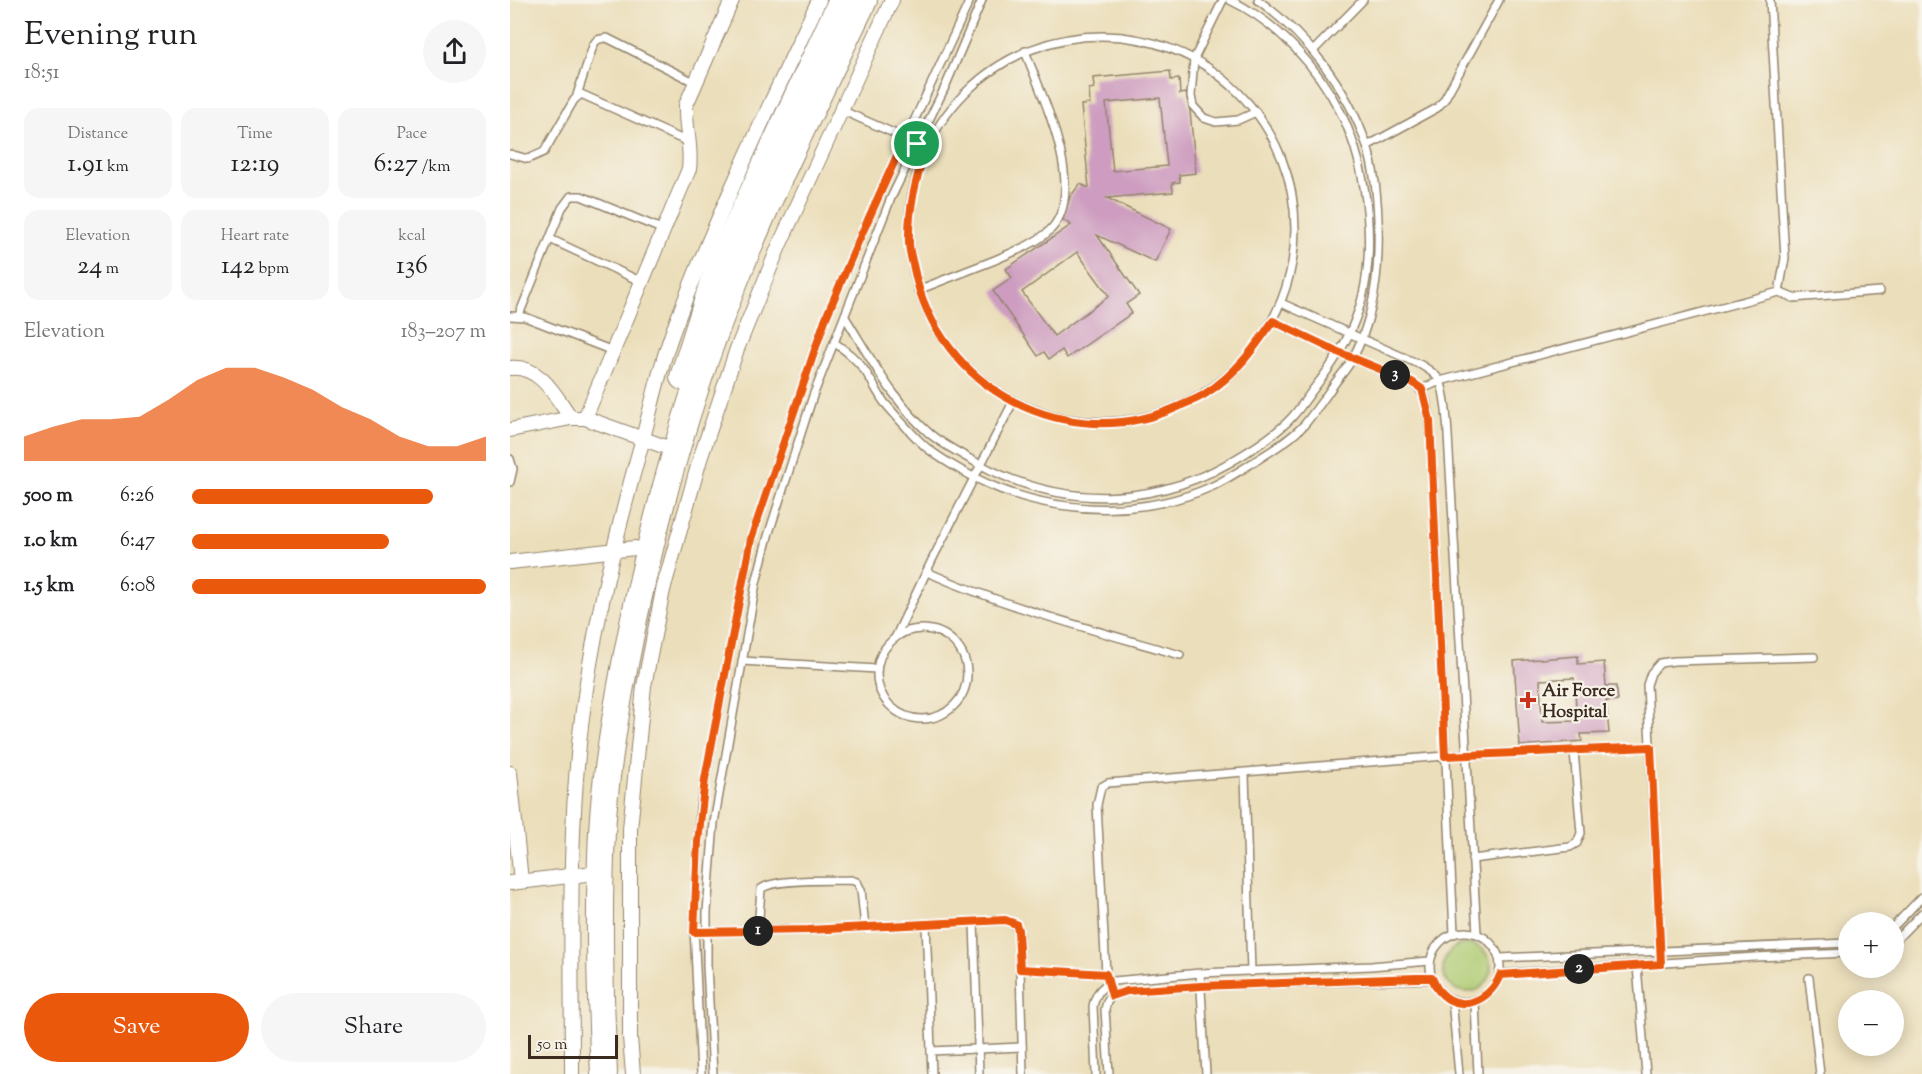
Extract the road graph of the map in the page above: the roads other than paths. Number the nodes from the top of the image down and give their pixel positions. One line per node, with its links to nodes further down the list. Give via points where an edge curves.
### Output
1 (732, 0): 17 (street)
2 (819, 0): 50 (street, via 749,147 685,300 660,374)
3 (842, 0): 50 (highway, via 713,283)
4 (864, 0): 108 (highway, via 788,157 739,271 698,385 647,556 611,744 602,830 599,956)
5 (892, 0): 19 (street)
6 (970, 0): 21 (lane)
7 (982, 0): 23 (lane)
8 (1223, 0): 16 (lane)
9 (1230, 0): 38 (lane, via 1269,25 1315,71 1333,97 1356,150 1366,195 1367,249 1361,302)
10 (1258, 0): 15 (lane, via 1299,33)
11 (1363, 0): 15 (lane)
12 (1499, 0): 24 (lane, via 1437,108)
13 (1770, 0): 32 (lane, via 1785,258)
14 (1025, 51): 16 (lane, via 1067,38 1111,35 1154,42); 25 (lane, via 984,75 951,108); 30 (lane, via 1063,159 1062,210 1049,231 1019,250)
15 (1313, 51): 24 (lane, via 1340,89)
16 (1194, 59): 20 (lane, via 1217,74); 20 (lane, via 1191,96 1193,106 1204,118 1228,122)
17 (696, 83): 18 (lane, via 607,38 599,39 593,46); 22 (street, via 686,105)
18 (577, 95): 22 (lane, via 586,95); 26 (lane, via 544,152 528,159)
19 (841, 110): 21 (lane); 109 (street, via 737,349 690,491 658,610 644,686 630,829)
20 (1256, 112): 33 (lane, via 1277,147 1293,204 1292,264)
21 (905, 138): 23 (lane); 79 (lane, via 825,320 751,539 705,779)
22 (690, 143): 27 (street, via 689,169)
23 (917, 144): 25 (lane); 36 (lane)
24 (1367, 146): 39 (lane, via 1376,195 1378,240 1372,306)
25 (926, 148): 30 (lane, via 912,194 909,233)
26 (510, 154)
27 (664, 230): 28 (lane, via 576,195 568,199); 29 (street)
28 (550, 239): 29 (lane); 34 (lane)
29 (642, 282): 41 (street)
30 (918, 290): 47 (lane, via 945,344 987,386)
31 (1880, 291): 32 (lane, via 1793,298)
32 (1779, 292): 45 (lane)
33 (1281, 303): 37 (lane); 38 (lane)
34 (519, 315): 35 (lane); 41 (lane)
35 (510, 316)
36 (844, 317): 40 (lane); 52 (lane, via 904,406 930,434)
37 (1273, 321): 42 (lane); 47 (lane, via 1236,369 1205,394 1159,415 1110,424 1060,419)
38 (1348, 334): 39 (lane); 42 (lane)
39 (1360, 338): 43 (lane); 45 (lane, via 1421,365)
40 (835, 343): 53 (lane, via 855,358 882,399 927,448); 61 (lane, via 813,396 768,536)
41 (613, 351): 48 (street)
42 (1338, 352): 43 (lane); 52 (lane, via 1293,416 1263,442 1230,463 1164,490 1130,496 1062,494 1004,477)
43 (1353, 357): 46 (lane); 53 (lane, via 1303,426 1279,447 1213,486 1182,496 1114,509 1078,508 1034,500)
44 (510, 368): 48 (street, via 530,370 540,377)
45 (1440, 381): 46 (lane); 65 (lane, via 1449,453)
46 (1422, 389): 66 (lane, via 1430,420)
47 (1013, 402): 52 (lane)
48 (578, 418): 49 (street); 50 (street)
49 (510, 430)
50 (653, 442): 55 (highway)
51 (510, 459): 54 (lane)
52 (981, 465): 53 (lane)
53 (975, 476): 57 (lane)
54 (510, 482)
55 (624, 549): 56 (street); 70 (highway)
56 (510, 562)
57 (927, 572): 58 (lane); 59 (lane, via 1012,606)
58 (896, 638): 62 (lane, via 880,656); 62 (lane, via 910,630 924,629 949,638 965,663 964,692 944,714 916,719 890,706 880,689)
59 (1180, 656)
60 (1814, 657): 63 (lane, via 1660,663 1647,685)
61 (742, 661): 62 (lane); 80 (lane, via 714,823)
62 (877, 669)
63 (1651, 747): 64 (lane); 85 (lane)
64 (1574, 751): 65 (lane); 69 (lane, via 1581,833 1577,843)
65 (1465, 755): 66 (lane); 69 (lane)
66 (1445, 756): 68 (lane); 82 (lane)
67 (510, 773): 71 (street)
68 (1245, 774): 92 (lane); 94 (lane, via 1118,782 1101,788 1097,805)
69 (1472, 859): 83 (lane)
70 (579, 875): 71 (street); 106 (street); 107 (highway)
71 (516, 882)
72 (1922, 897): 74 (lane)
73 (1922, 913): 81 (lane)
74 (1904, 916)
75 (974, 922): 76 (lane); 91 (lane, via 1005,920 1016,924); 104 (lane)
76 (926, 924): 77 (lane); 105 (lane)
77 (865, 927): 78 (lane); 78 (lane, via 857,882 776,882 761,889)
78 (758, 931): 80 (lane)
79 (694, 932): 80 (lane); 110 (lane)
80 (707, 932): 111 (lane)
81 (1904, 932)
82 (1454, 933): 83 (lane); 88 (lane, via 1438,944)
83 (1477, 933): 87 (lane, via 1492,942)
84 (1838, 943): 85 (lane)
85 (1661, 951): 87 (lane); 89 (lane)
86 (1838, 953): 89 (lane)
87 (1500, 958): 95 (lane)
88 (1430, 961): 92 (lane); 96 (lane)
89 (1661, 964): 90 (lane)
90 (1637, 966): 95 (lane); 120 (lane)
91 (1020, 969): 94 (lane); 103 (lane)
92 (1251, 972): 93 (lane)
93 (1200, 973): 98 (lane); 99 (lane)
94 (1106, 974): 98 (lane)
95 (1500, 975): 102 (lane, via 1491,992)
96 (1432, 978): 99 (lane); 101 (lane, via 1440,992)
97 (1809, 978): 121 (lane)
98 (1107, 984): 100 (lane); 115 (lane, via 1095,996 1093,1006)
99 (1201, 986): 100 (lane, via 1127,991); 117 (lane)
100 (1112, 996): 116 (lane, via 1105,1009)
101 (1452, 1000): 102 (lane); 118 (lane)
102 (1474, 1002): 119 (lane)
103 (1022, 1047): 104 (lane); 114 (lane)
104 (978, 1049): 105 (lane); 113 (lane)
105 (931, 1051): 112 (lane)
106 (572, 1074)
107 (590, 1074)
108 (604, 1074)
109 (633, 1074)
110 (701, 1074)
111 (713, 1074)
112 (932, 1074)
113 (979, 1074)
114 (1023, 1074)
115 (1096, 1074)
116 (1109, 1074)
117 (1206, 1074)
118 (1459, 1074)
119 (1478, 1074)
120 (1646, 1074)
121 (1820, 1074)

